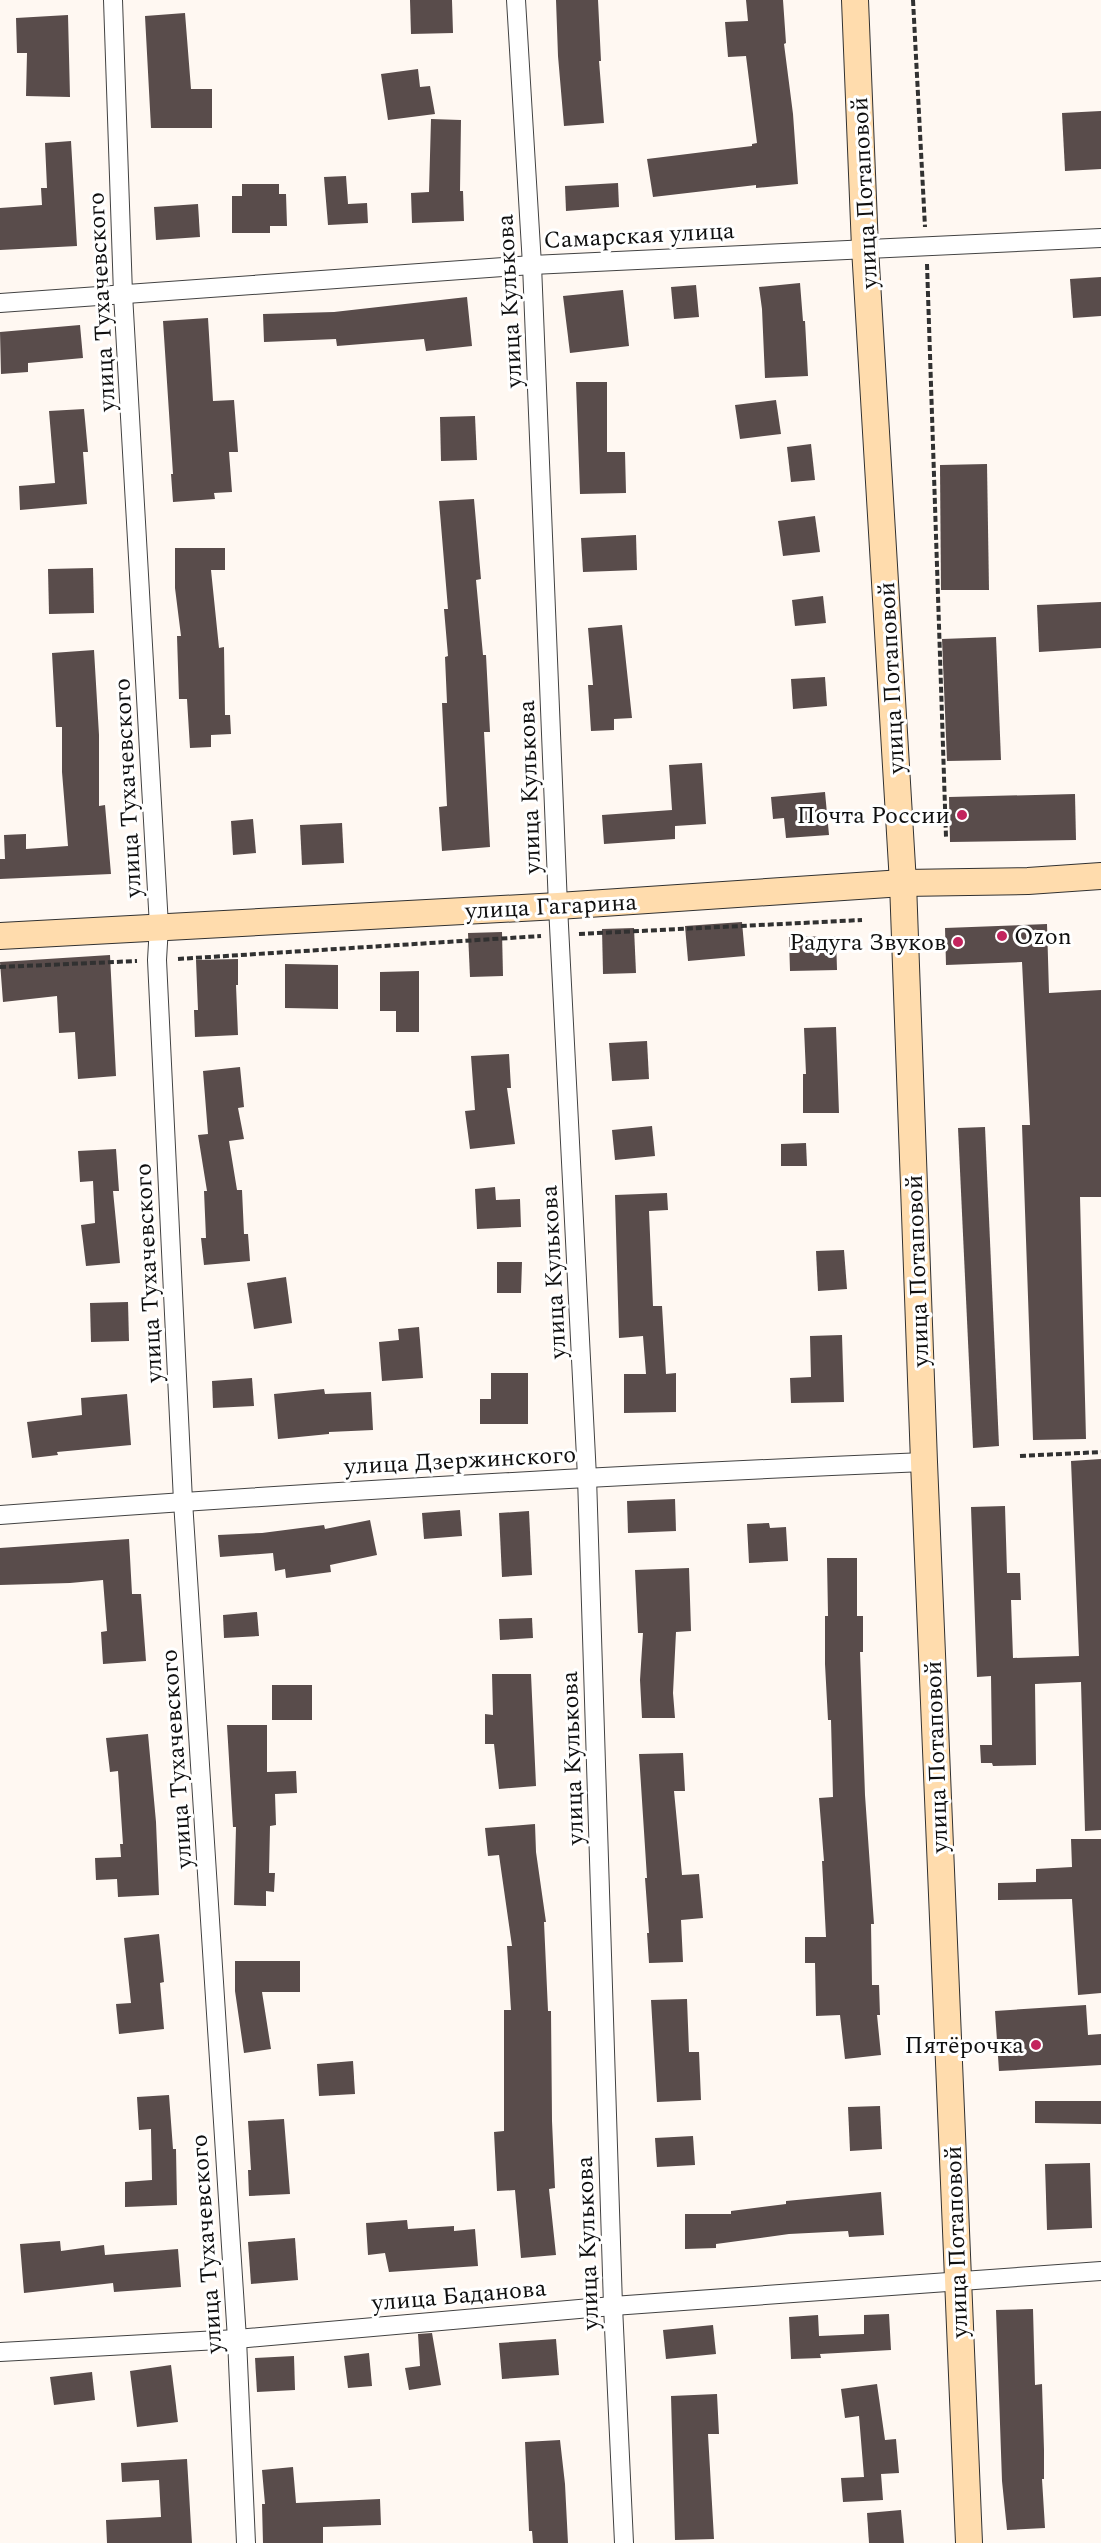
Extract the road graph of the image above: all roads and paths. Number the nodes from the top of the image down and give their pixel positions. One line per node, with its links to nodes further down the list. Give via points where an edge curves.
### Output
1 (113, 0): 9 (street, улица Тухачевского)
2 (516, 0): 8 (street, улица Кулькова)
3 (855, 0): 7 (main road, улица Потаповой)
4 (913, 0): 6 (path)
5 (1101, 238): 6 (street, Самарская улица)
6 (926, 245): 7 (street, Самарская улица); 11 (path)
7 (865, 248): 8 (street, Самарская улица); 13 (main road, улица Потаповой)
8 (532, 265): 9 (street, Самарская улица); 14 (street, улица Кулькова)
9 (123, 294): 10 (street, Самарская улица); 16 (street, улица Тухачевского)
10 (0, 303)
11 (946, 837)
12 (1101, 876): 13 (main road, улица Гагарина)
13 (903, 883): 14 (main road, улица Гагарина); 23 (main road, улица Потаповой)
14 (558, 906): 16 (main road, улица Гагарина); 17 (street, улица Кулькова)
15 (862, 920): 17 (path)
16 (159, 926): 18 (main road, улица Гагарина); 19 (street, улица Тухачевского)
17 (560, 935): 19 (path); 24 (street, улица Кулькова)
18 (0, 936)
19 (157, 960): 20 (path); 25 (street, улица Тухачевского)
20 (0, 967)
21 (1101, 1452): 22 (path)
22 (1020, 1456)
23 (924, 1462): 24 (street, улица Дзержинского); 28 (main road, улица Потаповой)
24 (587, 1477): 25 (street, улица Дзержинского); 29 (street, улица Кулькова)
25 (183, 1501): 26 (street, улица Дзержинского); 30 (street, улица Тухачевского)
26 (0, 1515)
27 (1101, 2271): 28 (street, улица Баданова)
28 (957, 2282): 29 (street, улица Баданова); 34 (main road, улица Потаповой)
29 (613, 2306): 30 (street, улица Баданова); 33 (street, улица Кулькова)
30 (237, 2339): 31 (street, улица Баданова); 32 (street, улица Тухачевского)
31 (0, 2352)
32 (246, 2543)
33 (624, 2543)
34 (969, 2543)

